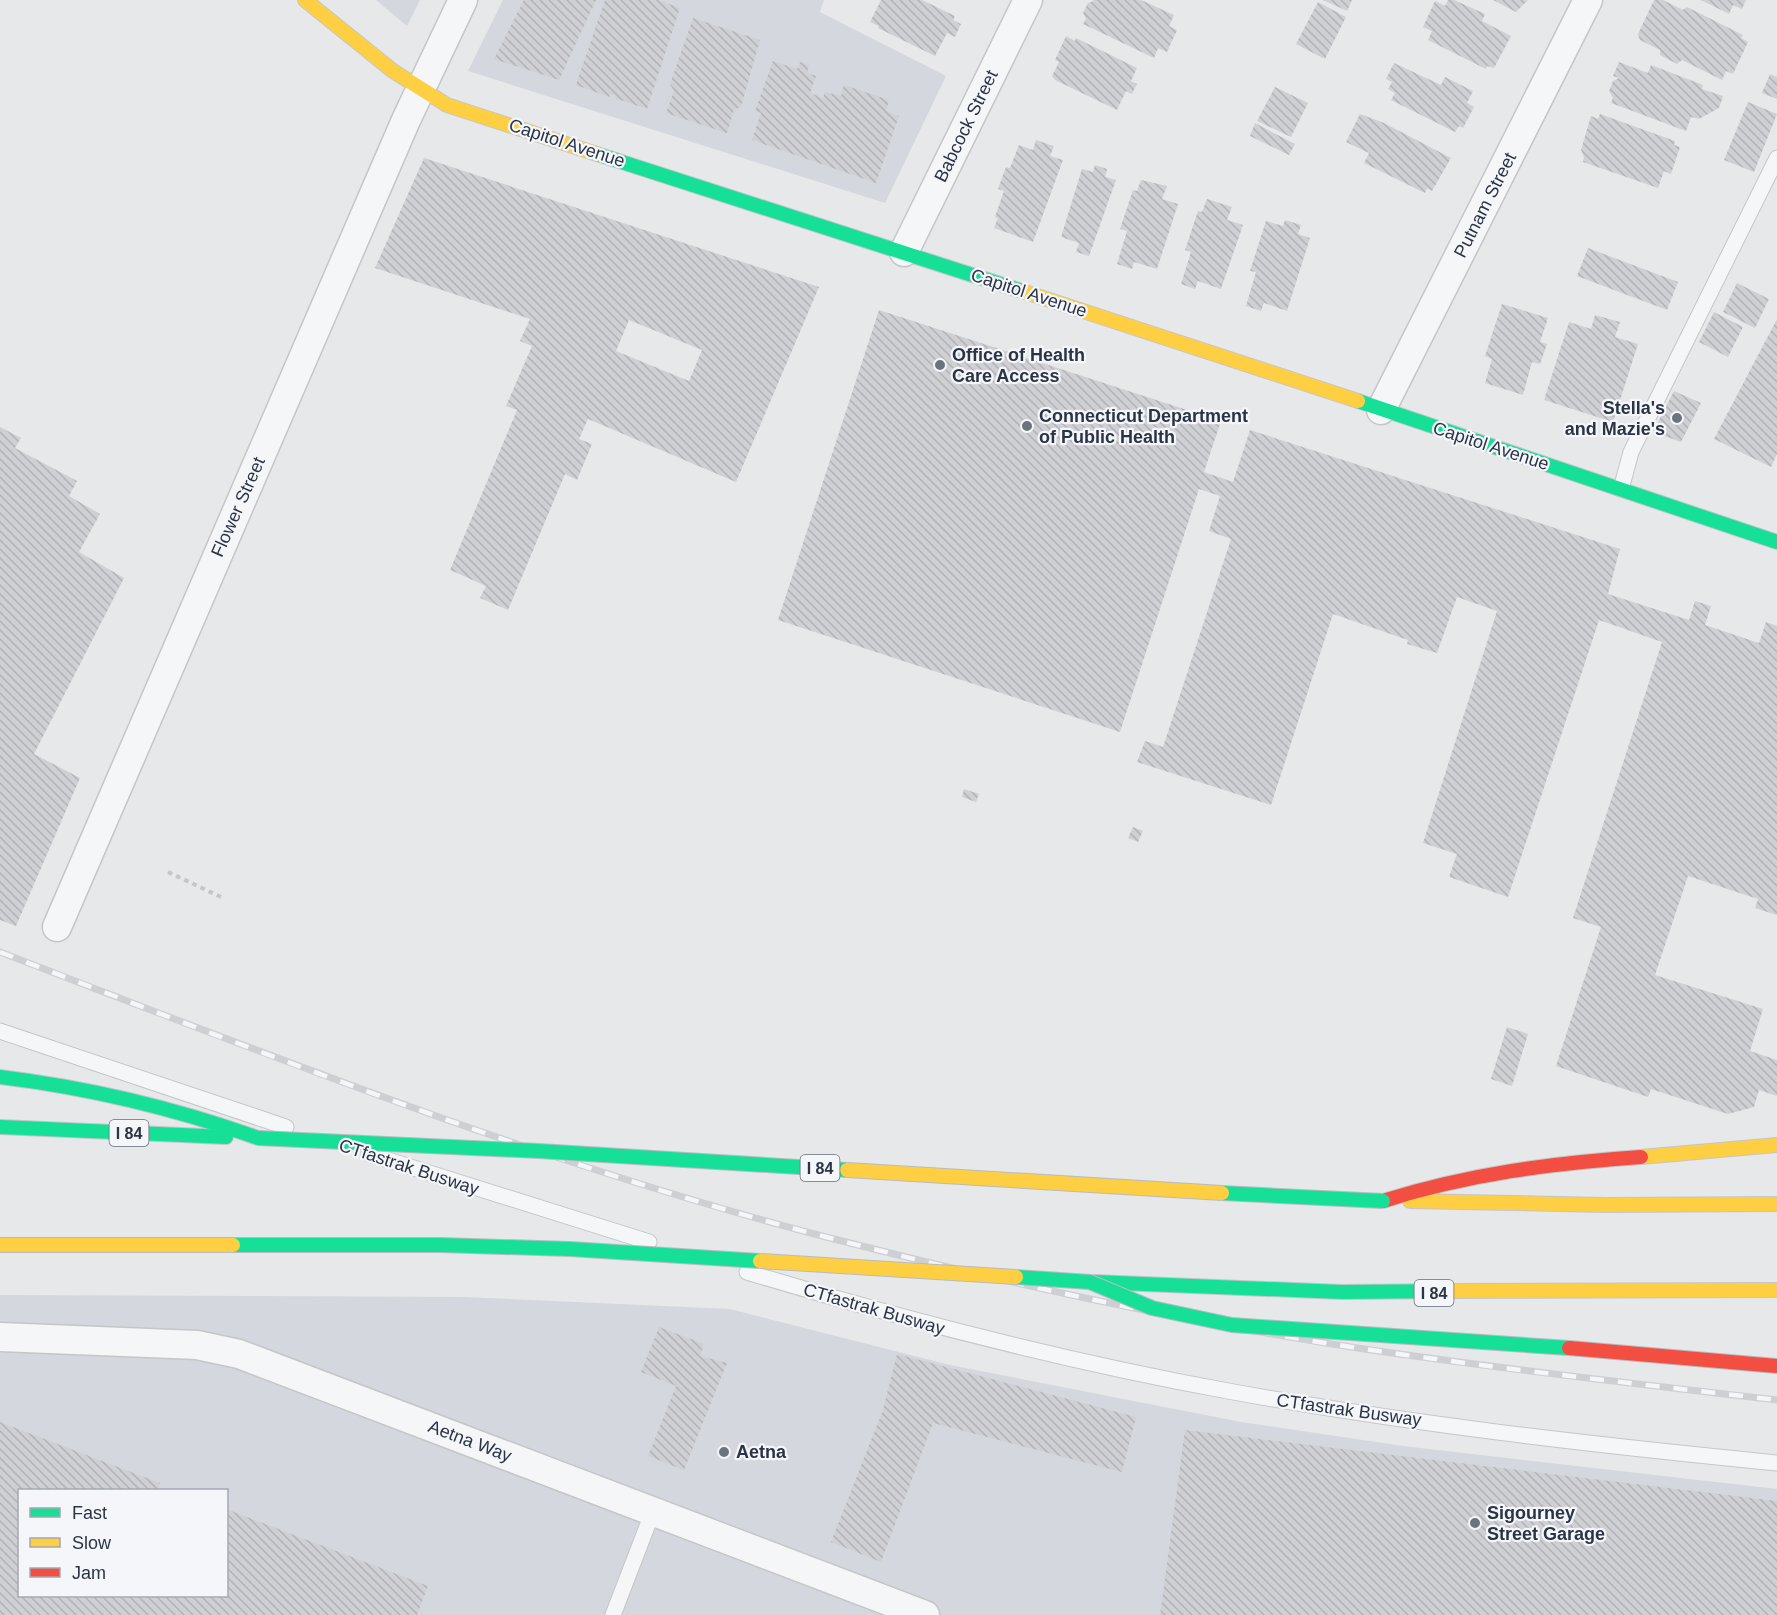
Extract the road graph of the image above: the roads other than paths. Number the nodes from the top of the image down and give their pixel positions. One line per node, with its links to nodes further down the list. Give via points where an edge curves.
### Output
1 (305, 0): 5 (main road, Capitol Avenue, via 393,71)
2 (463, 0): 5 (street, Flower Street)
3 (1028, 0): 7 (street, Babcock Street)
4 (1588, 0): 8 (street, Putnam Street)
5 (422, 89): 7 (main road, Capitol Avenue, via 447,105); 11 (street, Flower Street)
6 (1777, 158): 9 (lane, via 1632,452)
7 (904, 252): 8 (main road, Capitol Avenue)
8 (1381, 410): 9 (main road, Capitol Avenue)
9 (1621, 489): 10 (main road, Capitol Avenue)
10 (1777, 542)
11 (57, 927)
12 (0, 1031): 24 (lane, CTfastrak Busway, via 582,1222 802,1289 1019,1347 1330,1408)
13 (0, 1077): 15 (main road, via 135,1098)
14 (0, 1127): 15 (main road, I 84)
15 (258, 1138): 17 (main road, I 84, bridge, via 467,1145)
16 (1777, 1145): 17 (main road, via 1530,1166 1455,1179)
17 (1383, 1201): 18 (main road, I 84)
18 (1777, 1204)
19 (0, 1245): 20 (main road, I 84, bridge, via 430,1245 570,1249)
20 (1090, 1282): 21 (main road, I 84, via 1362,1292); 23 (main road, bridge, via 1152,1308 1232,1325)
21 (1777, 1290)
22 (0, 1337): 25 (street, Aetna Way, via 197,1345 239,1354)
23 (1777, 1366)
24 (1777, 1463)
25 (653, 1511): 26 (lane); 27 (street, Aetna Way)
26 (614, 1615)
27 (925, 1615)

